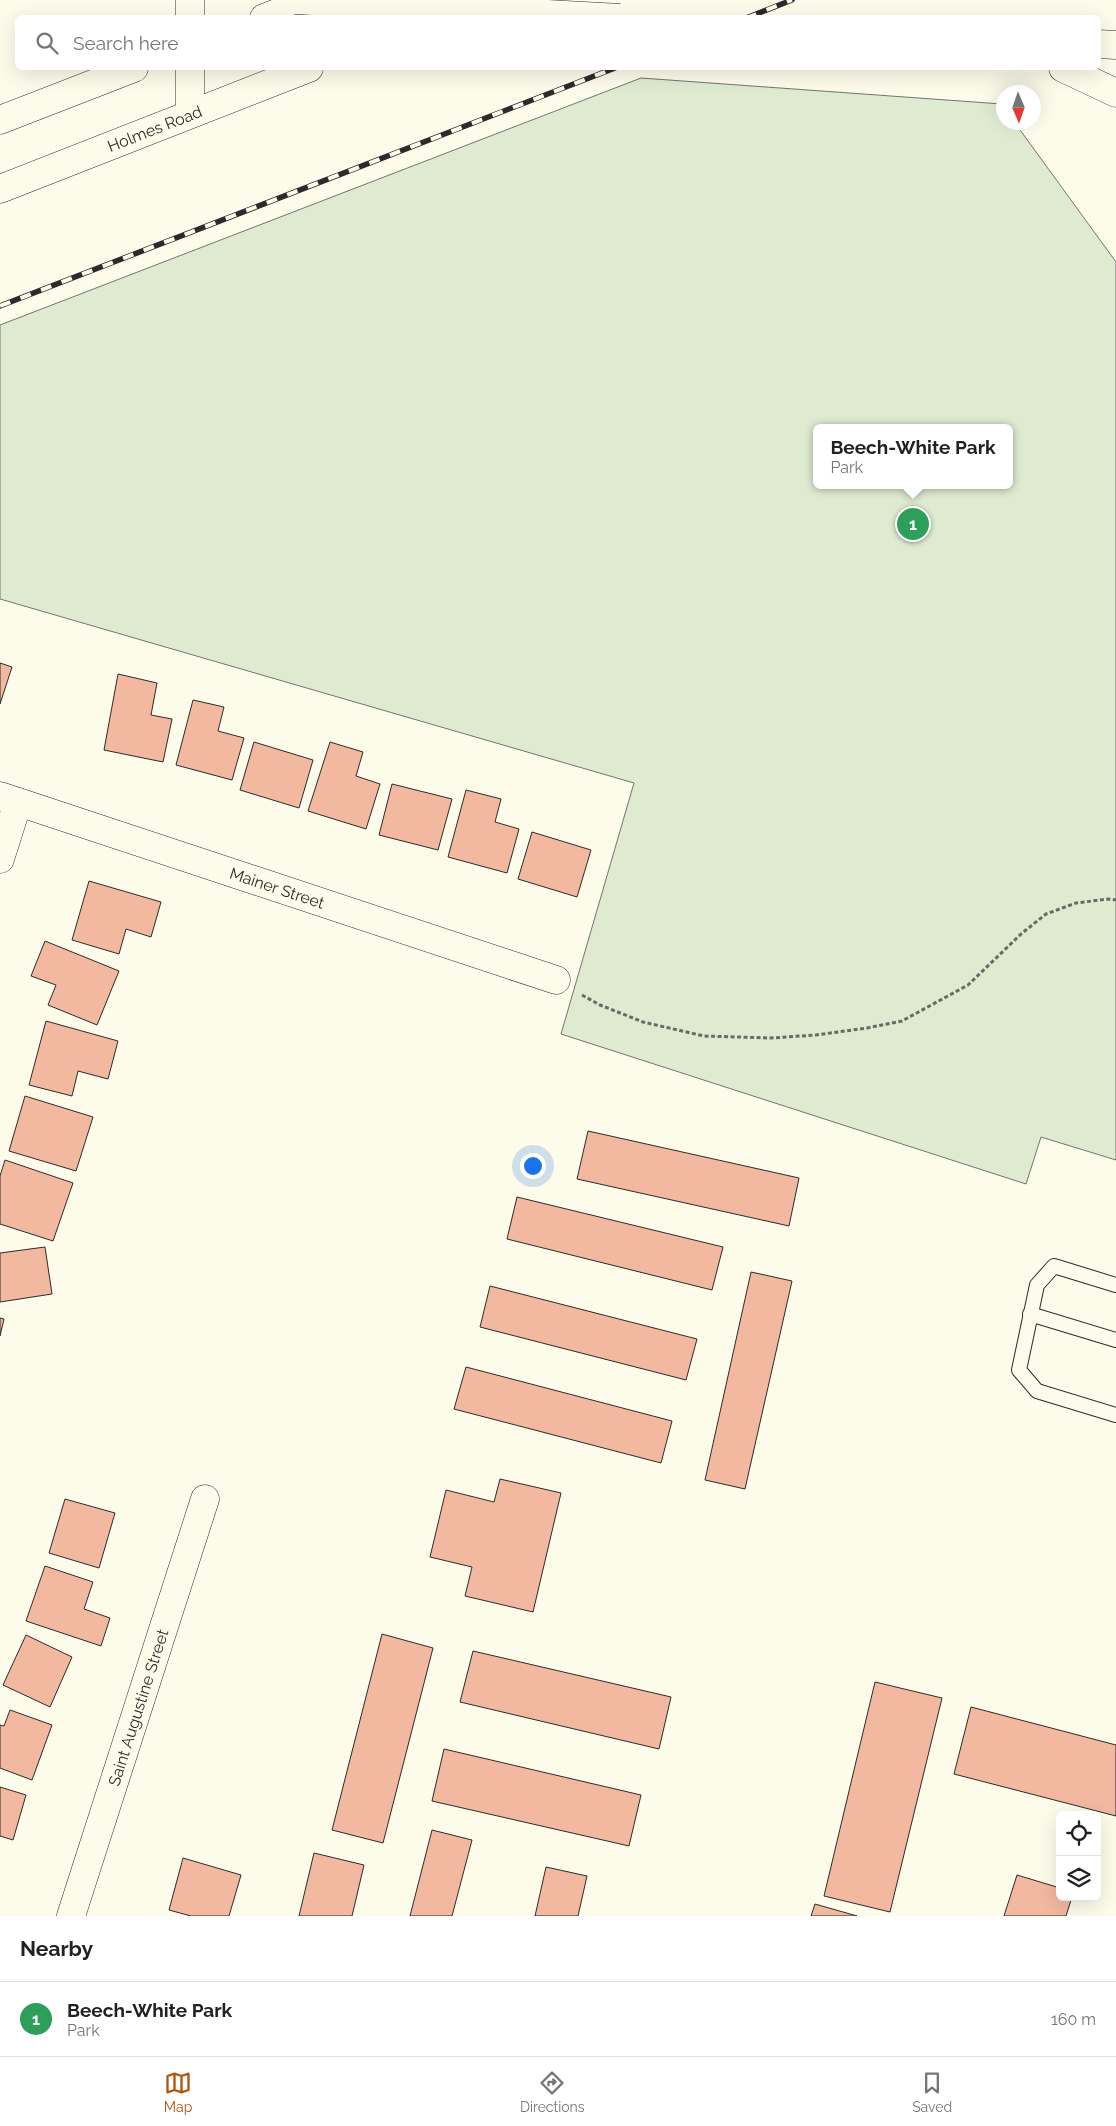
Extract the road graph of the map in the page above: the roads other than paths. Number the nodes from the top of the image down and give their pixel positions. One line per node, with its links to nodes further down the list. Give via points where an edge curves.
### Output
1 (190, 0): 5 (main road)
2 (296, 0): 8 (main road, bridge)
3 (311, 0): 6 (main road)
4 (482, 0): 7 (main road)
5 (190, 15)
6 (272, 15)
7 (444, 15)
8 (566, 15)
9 (1101, 44): 10 (main road)
10 (1116, 45)
11 (129, 70): 17 (main road)
12 (190, 70): 16 (main road)
13 (304, 70): 16 (main road, Holmes Road)
14 (1067, 70): 15 (main road)
15 (1116, 93)
16 (190, 114): 18 (main road, Holmes Road)
17 (0, 120)
18 (0, 189)
19 (9, 799): 20 (main road); 21 (main road, Mainer Street)
20 (0, 859)
21 (556, 980)
22 (1116, 1285): 23 (lane, via 1054,1266 1037,1284)
23 (1030, 1314): 24 (lane); 25 (lane, via 1019,1370 1037,1391)
24 (1116, 1340)
25 (1116, 1415)
26 (205, 1498): 27 (main road, Saint Augustine Street)
27 (71, 1916)

